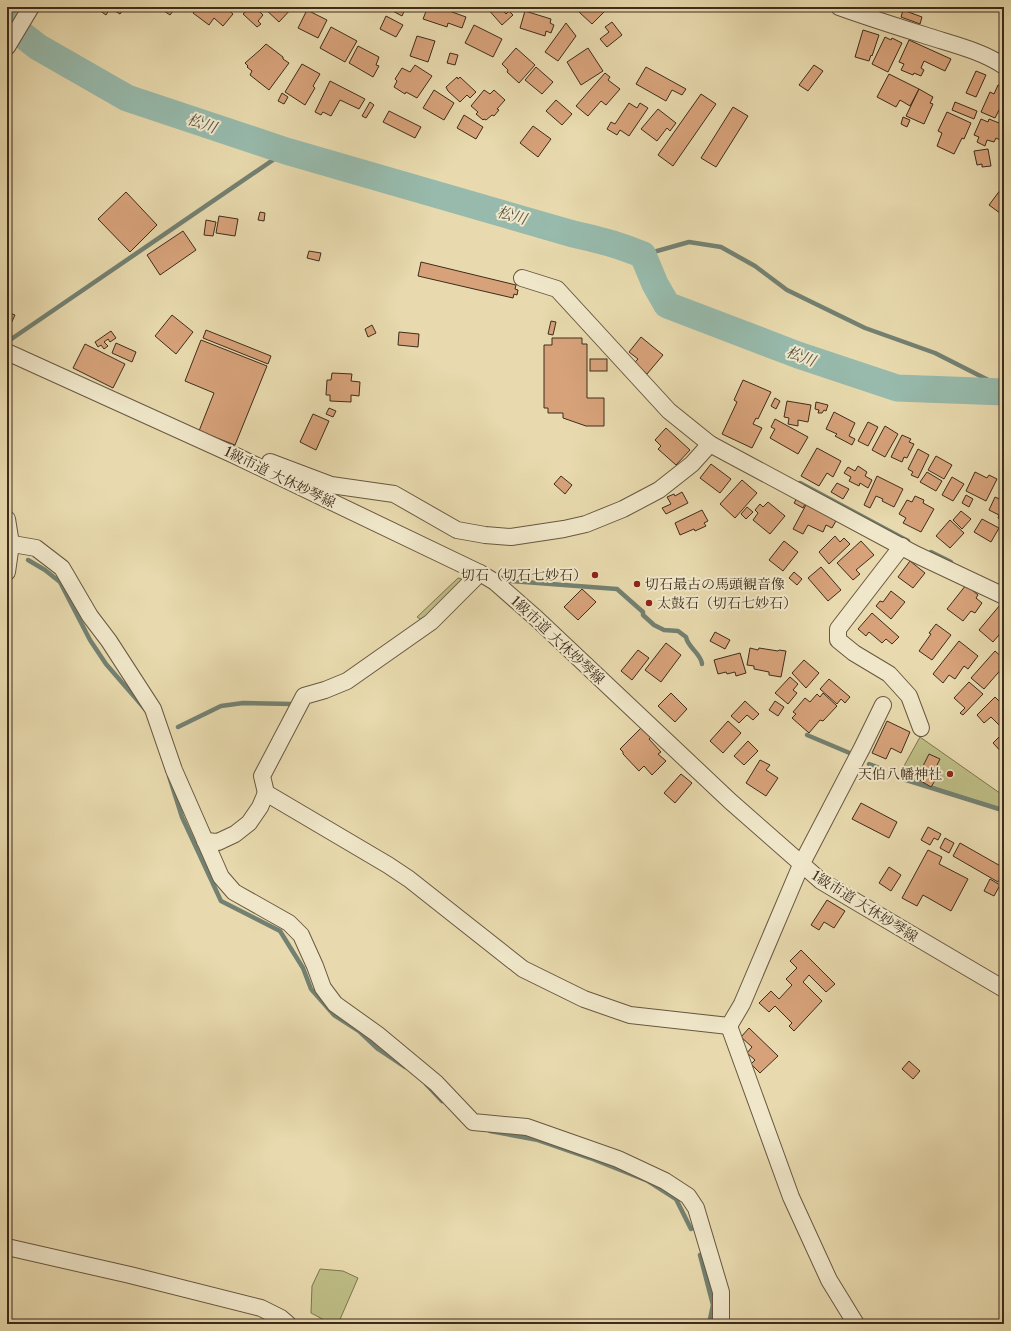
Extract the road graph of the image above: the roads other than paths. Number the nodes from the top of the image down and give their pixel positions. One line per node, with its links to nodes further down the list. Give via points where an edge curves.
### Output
1 (31, 7): 3 (street)
2 (839, 7): 4 (street, via 966,48)
3 (7, 47)
4 (997, 55): 5 (street)
5 (1004, 66)
6 (522, 278): 8 (street, via 557,288 668,411)
7 (10, 354): 9 (street, 1級市道 大休妙琴線)
8 (710, 444): 9 (street, via 692,464 659,490 623,509 586,524 511,537 485,536 457,530 394,494 331,485 254,456); 12 (street)
9 (234, 455): 14 (street, 1級市道 大休妙琴線)
10 (7, 519): 11 (street)
11 (9, 543): 13 (street); 19 (street, via 36,548 62,568 90,616 153,709 174,770)
12 (902, 546): 15 (street); 17 (street, via 838,630 838,640 889,674 909,696)
13 (7, 572)
14 (480, 573): 18 (street, via 431,622 347,681 304,696 262,776); 20 (street, 1級市道 大休妙琴線, via 495,582 536,618)
15 (1004, 596)
16 (883, 704): 20 (street)
17 (921, 728)
18 (266, 794): 19 (street, via 249,823 235,834 218,842); 22 (street, via 398,872 523,969 584,999 630,1015)
19 (205, 840): 25 (street, via 221,877 234,892 289,923 301,934 324,988 335,1004 377,1034 436,1083 473,1122 527,1127 618,1159 665,1181 688,1196 696,1208 721,1292)
20 (801, 865): 21 (street, 1級市道 大休妙琴線, via 821,881); 22 (street, via 742,1004)
21 (1004, 989)
22 (729, 1026): 26 (street, via 791,1197 829,1280)
23 (7, 1247): 24 (street, via 261,1308)
24 (288, 1324)
25 (721, 1324)
26 (856, 1324)

